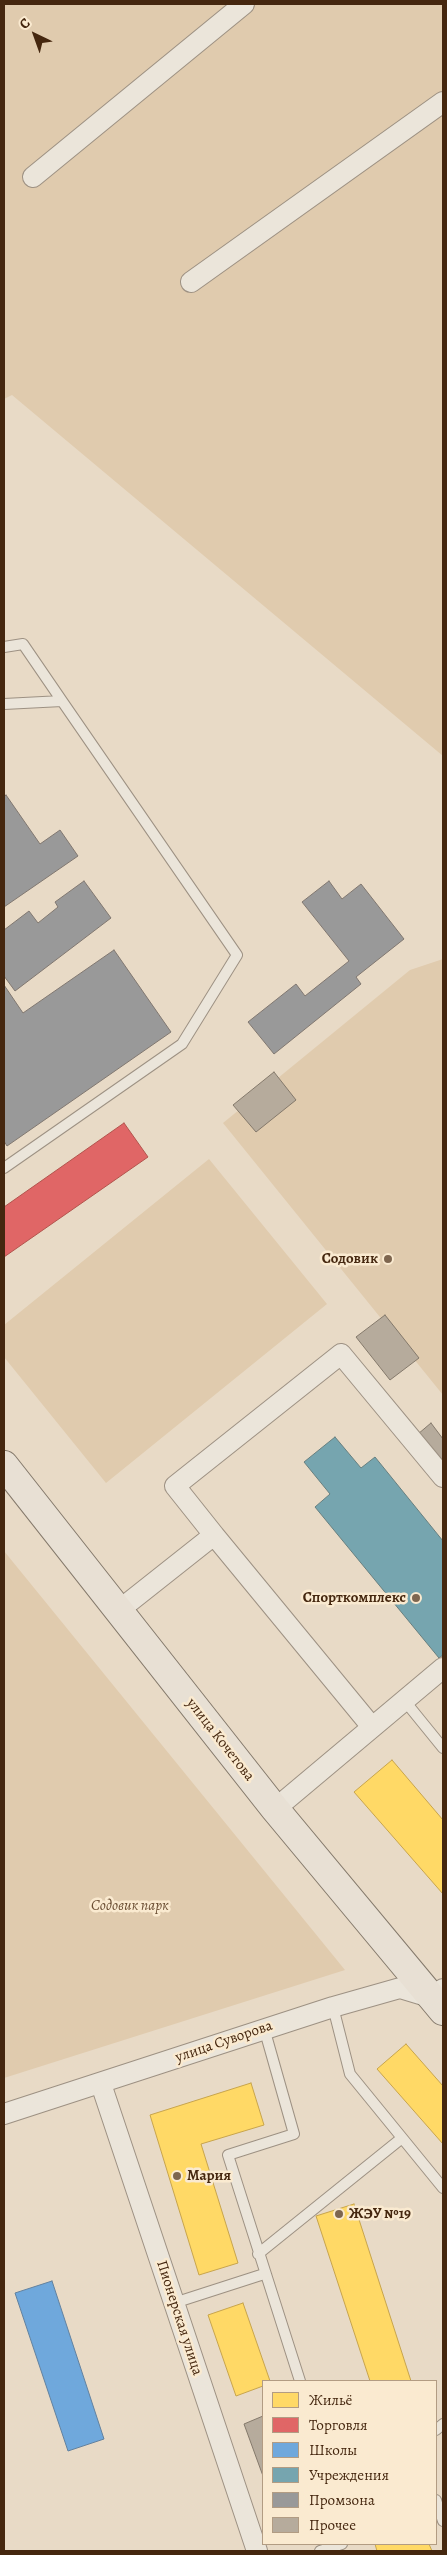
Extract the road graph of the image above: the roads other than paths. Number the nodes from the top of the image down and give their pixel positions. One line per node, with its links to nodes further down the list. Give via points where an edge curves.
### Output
1 (244, 4): 3 (street)
2 (443, 102): 4 (street)
3 (33, 177)
4 (190, 282)
5 (4, 647): 6 (lane, via 24,644)
6 (62, 701): 7 (lane); 8 (lane, via 237,955 182,1044)
7 (4, 704)
8 (4, 1168)
9 (4, 1465): 12 (main road, улица Кочетова)
10 (443, 1477): 11 (street, via 340,1354 175,1486)
11 (214, 1535): 12 (street); 15 (street)
12 (118, 1611): 17 (main road, улица Кочетова)
13 (443, 1668): 14 (street)
14 (404, 1700): 15 (street); 16 (lane)
15 (372, 1727): 17 (street)
16 (443, 1748)
17 (275, 1809): 18 (main road, улица Кочетова)
18 (400, 1959): 19 (street, via 404,1975); 20 (main road, улица Кочетова)
19 (400, 1988): 20 (street); 21 (street, улица Суворова)
20 (440, 1999)
21 (333, 2006): 22 (street, улица Суворова); 25 (lane, via 350,2074)
22 (264, 2028): 23 (street, улица Суворова); 27 (lane, via 294,2134 228,2155)
23 (102, 2084): 24 (street, улица Суворова); 29 (street, Пионерская улица)
24 (4, 2114)
25 (402, 2138): 26 (lane); 27 (lane)
26 (443, 2188)
27 (258, 2254): 28 (lane)
28 (264, 2274): 29 (lane); 30 (lane)
29 (174, 2303): 34 (street, Пионерская улица)
30 (300, 2380)
31 (437, 2503): 32 (lane)
32 (443, 2521)
33 (339, 2545): 35 (lane)
34 (256, 2551)
35 (320, 2551)

